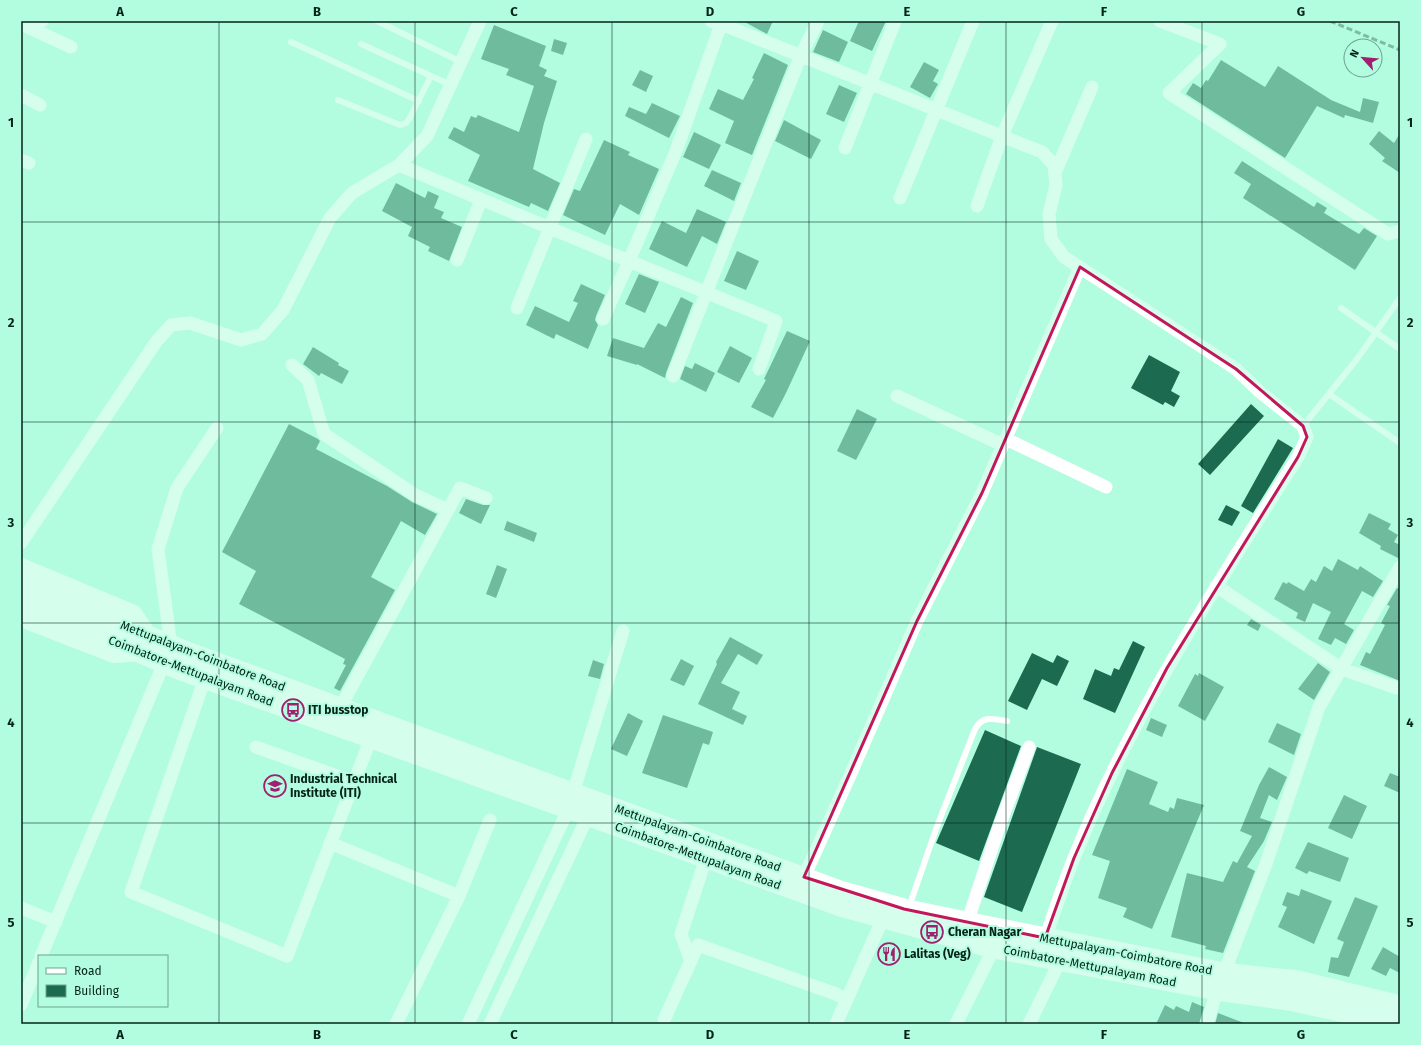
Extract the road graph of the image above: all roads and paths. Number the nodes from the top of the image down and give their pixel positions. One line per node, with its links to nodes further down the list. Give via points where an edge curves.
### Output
1 (42, 21): 10 (street)
2 (377, 21): 15 (lane)
3 (480, 21): 15 (street)
4 (818, 21): 14 (street)
5 (895, 21): 17 (street)
6 (973, 21): 24 (street)
7 (1052, 21): 25 (street)
8 (1160, 21): 34 (street, via 1220,44 1169,93 1388,234)
9 (718, 22): 14 (street); 36 (street, via 676,151)
10 (28, 25): 13 (street)
11 (291, 42): 22 (lane)
12 (361, 44): 16 (lane)
13 (71, 47)
14 (801, 55): 17 (street); 38 (street)
15 (461, 62): 18 (street)
16 (431, 76): 18 (lane); 22 (lane)
17 (871, 84): 24 (street); 27 (street)
18 (451, 85): 28 (street, via 427,136)
19 (1092, 87): 29 (street)
20 (21, 95): 23 (street)
21 (338, 100): 22 (lane, via 400,125 406,123)
22 (418, 101)
23 (40, 105)
24 (937, 111): 25 (street); 30 (street)
25 (1002, 136): 29 (street, via 1042,152 1054,165); 32 (street)
26 (586, 139): 33 (street)
27 (845, 148)
28 (399, 165): 31 (street); 57 (street, via 352,193 330,218 283,310 262,334 241,340 190,323 172,325 156,342)
29 (1055, 172): 37 (street, via 1056,185 1049,214 1052,239 1064,258)
30 (900, 198)
31 (481, 200): 33 (street); 35 (street)
32 (977, 206)
33 (549, 228): 36 (street); 40 (street)
34 (1400, 231)
35 (457, 260)
36 (629, 261): 38 (street); 42 (street)
37 (1080, 267): 50 (street, via 1236,368 1260,392); 52 (street)
38 (706, 293): 46 (street, via 776,321); 47 (street)
39 (1400, 298): 43 (lane)
40 (517, 308)
41 (1341, 308): 43 (lane)
42 (603, 319)
43 (1376, 332): 44 (lane); 48 (lane)
44 (1400, 350)
45 (292, 364): 56 (street, via 308,380 324,434 415,495)
46 (759, 369)
47 (673, 376)
48 (1329, 394): 50 (lane); 53 (lane)
49 (896, 396): 52 (street)
50 (1303, 426): 61 (street, via 1307,437 1298,457)
51 (218, 428): 66 (street, via 177,488 158,549)
52 (1004, 442): 54 (street); 81 (street, via 982,493 917,621)
53 (1400, 443)
54 (1106, 487)
55 (486, 498): 56 (street, via 460,488)
56 (448, 510): 70 (street)
57 (21, 543)
58 (21, 566): 65 (street, via 134,613)
59 (1400, 567): 67 (street)
60 (21, 584): 65 (highway, Mettupalayam-Coimbatore Road)
61 (1216, 586): 67 (street); 89 (street, via 1167,668 1112,773 1074,858)
62 (21, 602): 65 (highway, Coimbatore-Mettupalayam Road)
63 (21, 619): 65 (street, via 114,655)
64 (623, 631): 76 (street)
65 (146, 646): 66 (highway, Mettupalayam-Coimbatore Road)
66 (168, 655): 68 (highway, Coimbatore-Mettupalayam Road); 70 (highway, Mettupalayam-Coimbatore Road); 86 (street)
67 (1342, 669): 69 (street); 94 (street, via 1320,707 1266,864)
68 (206, 678): 72 (highway, Coimbatore-Mettupalayam Road); 79 (street, via 131,892 287,956)
69 (1397, 688)
70 (340, 708): 76 (highway, Mettupalayam-Coimbatore Road)
71 (1007, 721): 84 (lane, via 985,718 975,729)
72 (371, 738): 75 (street); 76 (highway, Coimbatore-Mettupalayam Road)
73 (256, 747): 75 (street)
74 (1029, 747): 87 (street)
75 (354, 782): 79 (street)
76 (570, 801): 77 (highway, Coimbatore-Mettupalayam Road); 81 (highway, Mettupalayam-Coimbatore Road); 101 (street)
77 (588, 816): 80 (highway, Coimbatore-Mettupalayam Road); 102 (street)
78 (490, 820): 82 (street)
79 (330, 843): 82 (street)
80 (706, 858): 85 (highway, Coimbatore-Mettupalayam Road, via 804,894); 92 (street, via 681,934)
81 (804, 877): 84 (highway, Mettupalayam-Coimbatore Road, via 840,891)
82 (459, 896): 100 (street)
83 (21, 908): 86 (street)
84 (908, 910): 87 (highway, Mettupalayam-Coimbatore Road)
85 (883, 918): 88 (highway, Coimbatore-Mettupalayam Road); 95 (street)
86 (56, 922): 90 (street)
87 (967, 923): 88 (highway, Mettupalayam-Coimbatore Road)
88 (996, 938): 89 (highway, Mettupalayam-Coimbatore Road); 91 (highway, Coimbatore-Mettupalayam Road); 104 (street)
89 (1045, 938): 94 (highway, Mettupalayam-Coimbatore Road)
90 (41, 955)
91 (1061, 960): 94 (highway, Coimbatore-Mettupalayam Road); 105 (street)
92 (690, 961): 95 (street, via 698,945); 99 (street)
93 (38, 964): 96 (street)
94 (1220, 982): 97 (highway, Mettupalayam-Coimbatore Road, via 1298,981); 98 (highway, Coimbatore-Mettupalayam Road); 106 (street)
95 (847, 1000): 103 (street)
96 (21, 1005)
97 (1400, 1006)
98 (1356, 1019): 107 (highway, Coimbatore-Mettupalayam Road)
99 (666, 1023)
100 (396, 1024)
101 (468, 1024)
102 (490, 1024)
103 (836, 1024)
104 (956, 1024)
105 (1028, 1024)
106 (1207, 1024)
107 (1400, 1024)

